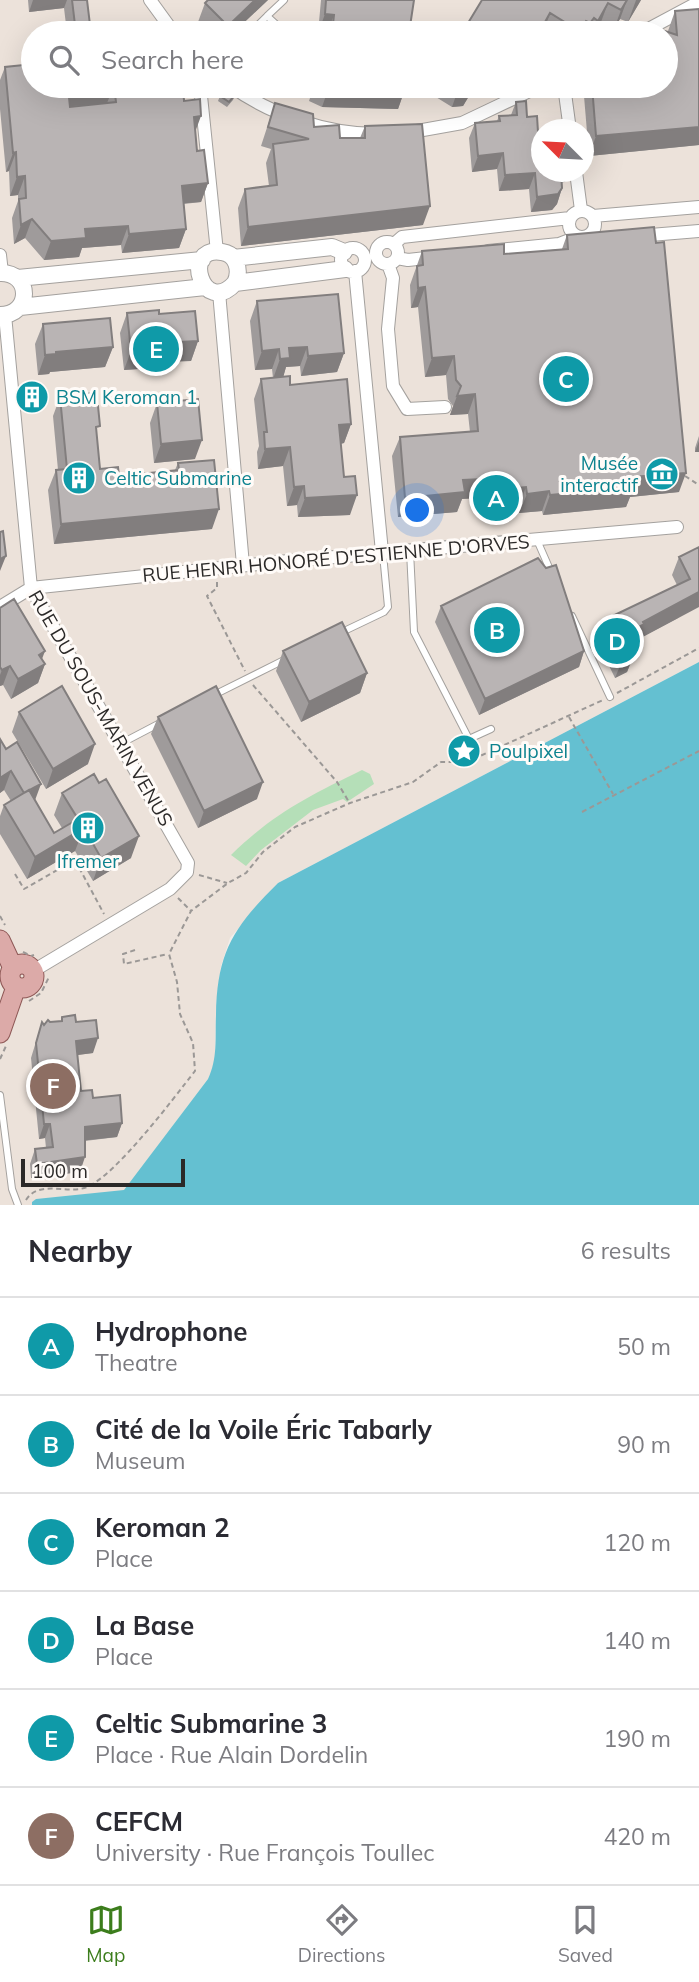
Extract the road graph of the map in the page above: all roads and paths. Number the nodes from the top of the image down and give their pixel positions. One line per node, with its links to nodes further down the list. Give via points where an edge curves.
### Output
1 (150, 0): 5 (street)
2 (284, 0): 4 (lane)
3 (699, 2): 8 (street)
4 (267, 16): 6 (lane); 7 (lane)
5 (165, 21)
6 (262, 21)
7 (272, 21)
8 (663, 21)
9 (201, 98): 21 (street)
10 (251, 98): 11 (street, via 315,126 373,134 419,132 462,123)
11 (515, 98)
12 (566, 98): 13 (street)
13 (568, 119)
14 (577, 182): 16 (street)
15 (699, 207): 16 (street)
16 (581, 215): 18 (street, via 594,228); 18 (street, via 570,231); 19 (street, via 402,237)
17 (699, 231): 18 (street, via 612,239)
18 (583, 236): 23 (street, via 559,244)
19 (394, 244): 20 (street); 28 (street, via 398,250)
20 (378, 246): 22 (street); 28 (street, via 376,256)
21 (218, 251): 26 (street); 27 (street)
22 (352, 251): 26 (street, via 332,247); 29 (street, via 364,256); 29 (street, via 341,259)
23 (469, 253)
24 (0, 255): 30 (street)
25 (444, 256): 28 (street)
26 (233, 258): 32 (street, via 239,270)
27 (202, 260): 31 (street); 33 (street, via 198,271)
28 (389, 261): 29 (street); 35 (street, via 393,386 407,409)
29 (355, 269): 32 (street); 41 (street)
30 (1, 273): 31 (street)
31 (18, 278): 34 (street, via 24,296)
32 (235, 283): 33 (street, via 231,288)
33 (212, 289): 34 (street); 42 (street)
34 (8, 312): 45 (street, RUE DU SOUS-MARIN VENUS)
35 (445, 407)
36 (683, 474): 37 (path)
37 (699, 485)
38 (677, 527): 39 (street, RUE HENRI HONORÉ D'ESTIENNE D'ORVES)
39 (537, 539): 40 (street, RUE HENRI HONORÉ D'ESTIENNE D'ORVES); 44 (lane)
40 (410, 551): 41 (street, RUE HENRI HONORÉ D'ESTIENNE D'ORVES); 56 (lane, via 414,632 469,739)
41 (382, 552): 42 (street, RUE HENRI HONORÉ D'ESTIENNE D'ORVES); 48 (lane, via 388,607)
42 (243, 565): 43 (street, RUE HENRI HONORÉ D'ESTIENNE D'ORVES)
43 (216, 568): 45 (street, RUE HENRI HONORÉ D'ESTIENNE D'ORVES); 51 (path, via 217,588 207,596)
44 (554, 579)
45 (31, 588): 46 (street, RUE HENRI HONORÉ D'ESTIENNE D'ORVES); 57 (street, RUE DU SOUS-MARIN VENUS)
46 (0, 607)
47 (571, 614): 52 (lane)
48 (332, 637)
49 (699, 648): 52 (path)
50 (294, 655): 51 (lane)
51 (248, 677): 53 (lane); 60 (path, via 337,782)
52 (610, 697): 55 (path)
53 (207, 698)
54 (170, 718): 57 (lane)
55 (569, 718): 59 (path); 60 (path, via 467,762 441,762 413,782)
56 (491, 729)
57 (120, 744): 62 (street, RUE DU SOUS-MARIN VENUS, via 186,857)
58 (699, 751): 59 (path)
59 (614, 794): 61 (path)
60 (349, 803): 64 (path, via 295,827 263,852 246,873)
61 (582, 812)
62 (187, 872): 64 (path); 65 (street)
63 (15, 874): 68 (path, via 24,889 75,860)
64 (228, 883): 66 (path)
65 (170, 889): 66 (path); 73 (street)
66 (191, 911): 72 (path)
67 (0, 916): 69 (path)
68 (106, 918)
69 (3, 933): 73 (main road)
70 (19, 948): 73 (path, via 31,956)
71 (135, 950): 72 (path, via 124,954 124,964)
72 (169, 954): 76 (path, via 180,1014 193,1043 195,1071 111,1170 86,1188 38,1190)
73 (25, 970): 74 (main road)
74 (0, 1033)
75 (0, 1095): 76 (lane, via 12,1189)
76 (20, 1205)

